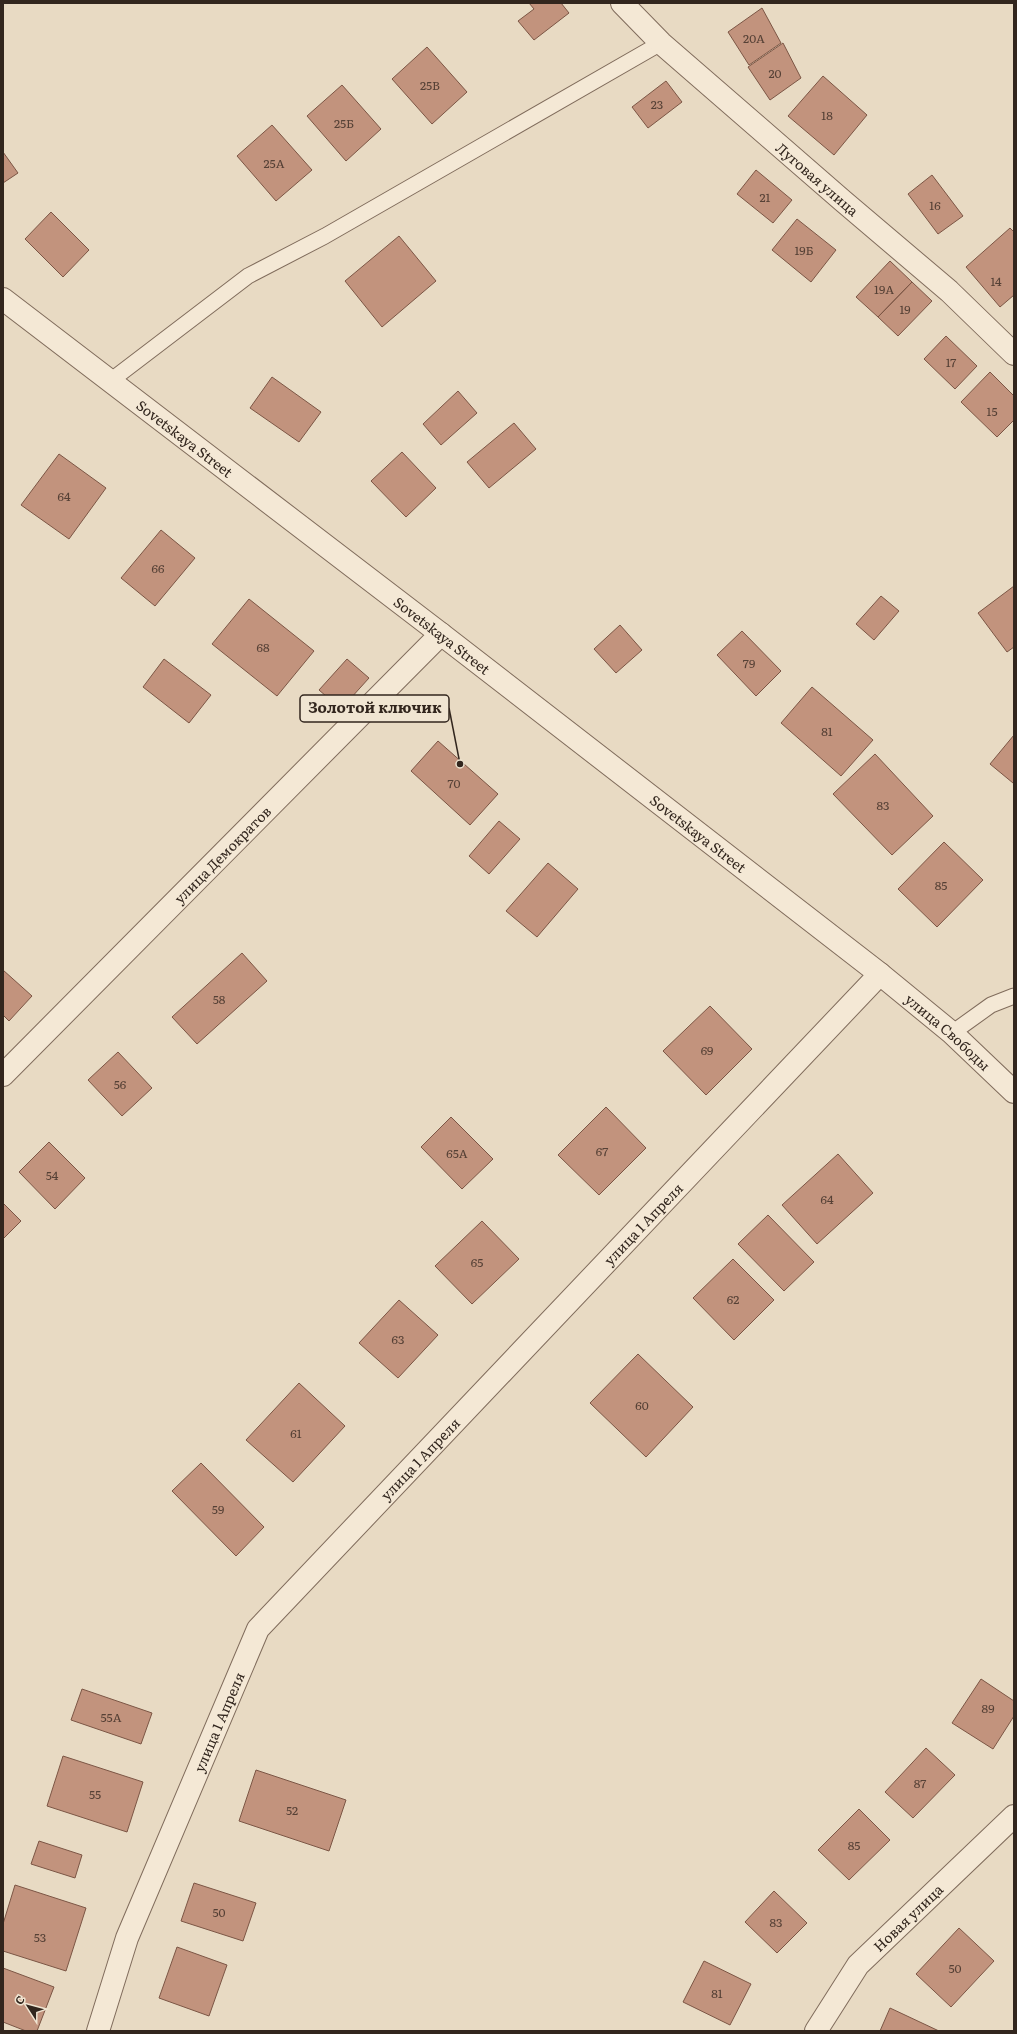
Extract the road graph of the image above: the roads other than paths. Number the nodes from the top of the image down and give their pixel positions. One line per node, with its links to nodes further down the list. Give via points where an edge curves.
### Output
1 (622, 3): 2 (street, Луговая улица)
2 (660, 42): 4 (street, Луговая улица, via 949,291); 5 (lane, via 325,236 248,276)
3 (3, 299): 5 (street, Sovetskaya Street)
4 (1014, 354)
5 (110, 382): 6 (street, Sovetskaya Street)
6 (441, 634): 7 (street, Sovetskaya Street); 10 (street, улица Демократов)
7 (880, 974): 9 (street, улица Свободы); 13 (street, улица 1 Апреля, via 258,1628 127,1938)
8 (1014, 996): 9 (lane, via 991,1005)
9 (952, 1033): 11 (street, улица Свободы)
10 (3, 1075)
11 (1014, 1092)
12 (1014, 1816): 14 (street, Новая улица, via 858,1965)
13 (98, 2031)
14 (816, 2031)

